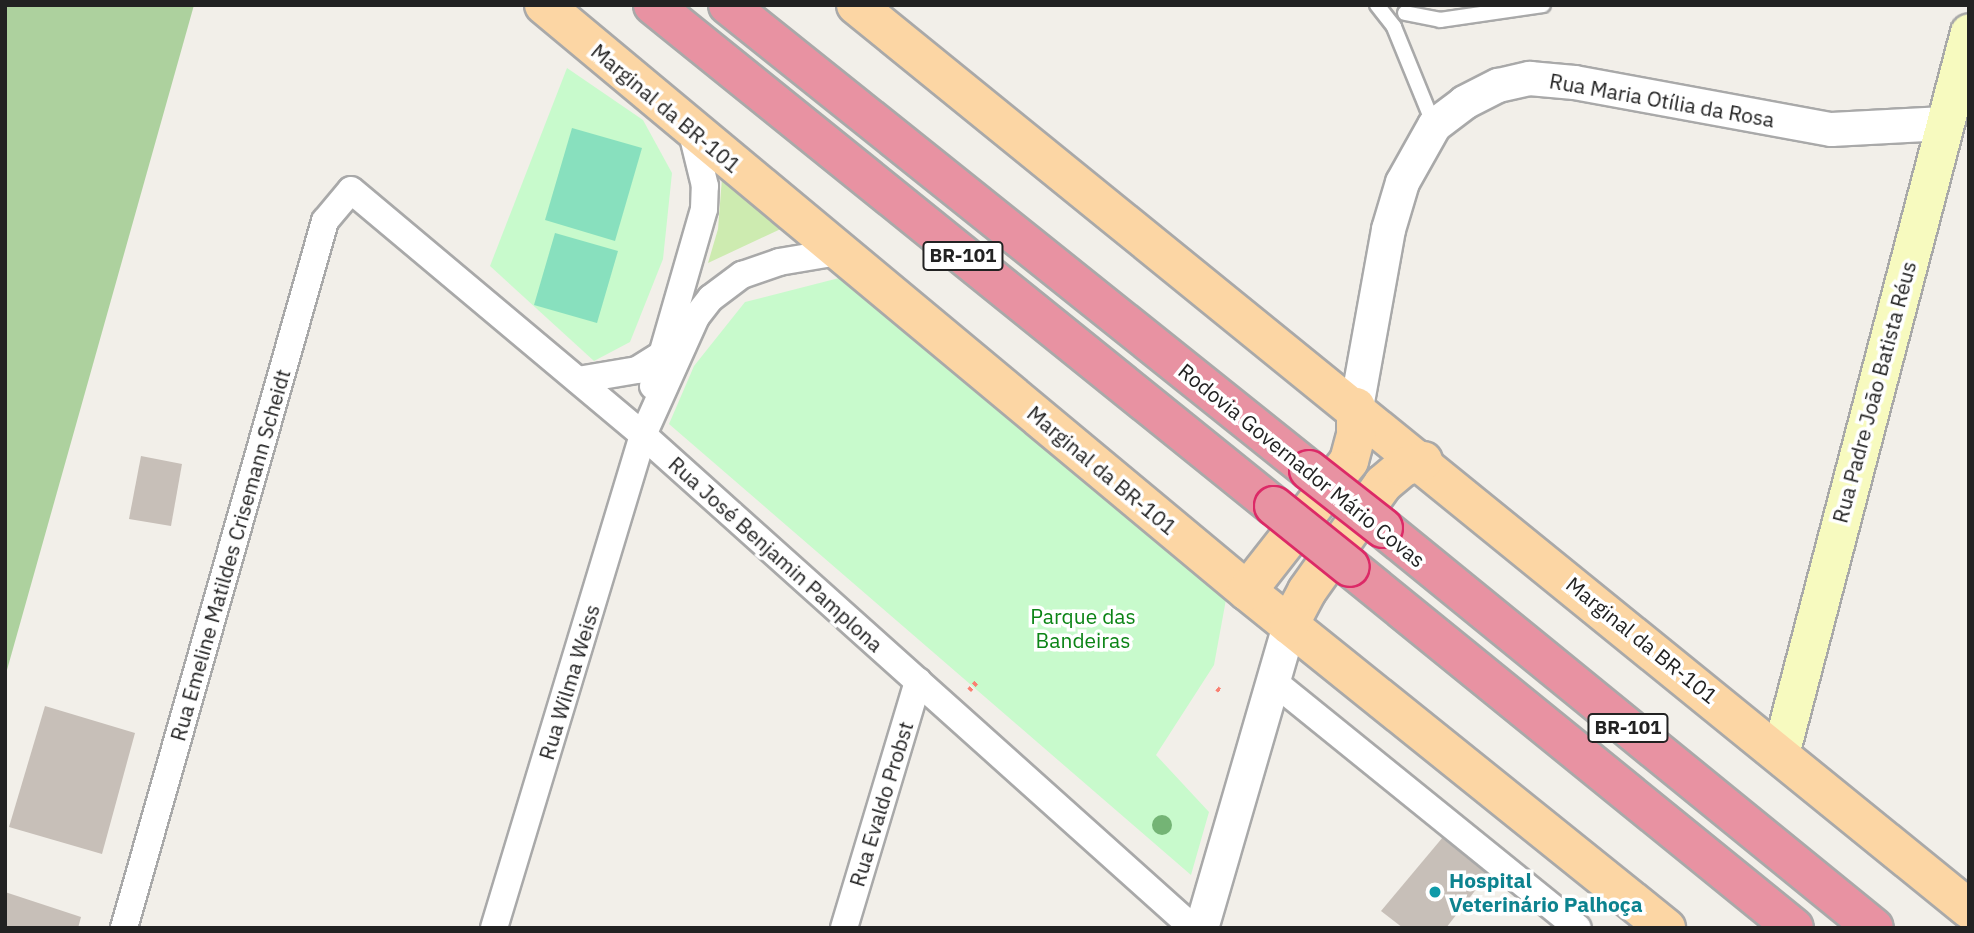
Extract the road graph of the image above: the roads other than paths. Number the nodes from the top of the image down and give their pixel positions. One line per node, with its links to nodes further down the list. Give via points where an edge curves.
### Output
1 (544, 5): 12 (main road, Marginal da BR-101)
2 (653, 5): 33 (highway, BR-101, bridge)
3 (728, 5): 34 (highway, Rodovia Governador Mário Covas / BR-101, bridge)
4 (856, 5): 17 (main road, Marginal da BR-101)
5 (1377, 5): 8 (lane)
6 (1543, 5): 7 (lane, via 1440,20)
7 (1408, 9): 8 (lane)
8 (1394, 27): 11 (lane)
9 (1969, 32): 10 (main road, Rua Padre João Batista Réus)
10 (1944, 123): 11 (street, Rua Maria Otília da Rosa, via 1831,129 1574,82 1529,78 1497,85); 24 (main road, Rua Padre João Batista Réus)
11 (1434, 125): 17 (street, Rua Maria Otília da Rosa, via 1402,181 1388,229)
12 (691, 129): 14 (main road, Marginal da BR-101); 15 (street, via 705,187 705,209)
13 (351, 190): 16 (street, Rua José Benjamin Pamplona); 26 (street, Rua Emeline Matildes Crisemann Scheidt, via 325,221)
14 (838, 252): 18 (street, via 779,262 742,275 712,298 696,317); 20 (main road, Marginal da BR-101)
15 (658, 357): 16 (street, via 637,370); 18 (street)
16 (578, 380): 18 (street, Rua José Benjamin Pamplona)
17 (1356, 407): 19 (main road, Marginal da BR-101); 20 (main road, via 1349,461)
18 (643, 435): 22 (street, Rua José Benjamin Pamplona); 27 (street, Rua Wilma Weiss)
19 (1423, 461): 21 (main road, via 1403,467 1384,484 1307,591); 24 (main road, Marginal da BR-101)
20 (1247, 591): 21 (main road, Marginal da BR-101)
21 (1289, 625): 23 (street); 32 (main road, Marginal da BR-101)
22 (918, 681): 28 (street, Rua Evaldo Probst); 29 (street, Rua José Benjamin Pamplona)
23 (1273, 681): 30 (street); 31 (street)
24 (1780, 754): 25 (main road, Marginal da BR-101)
25 (1969, 909)
26 (124, 928)
27 (494, 928)
28 (844, 928)
29 (1194, 928)
30 (1201, 928)
31 (1578, 928)
32 (1666, 928)
33 (1794, 928)
34 (1874, 928)

